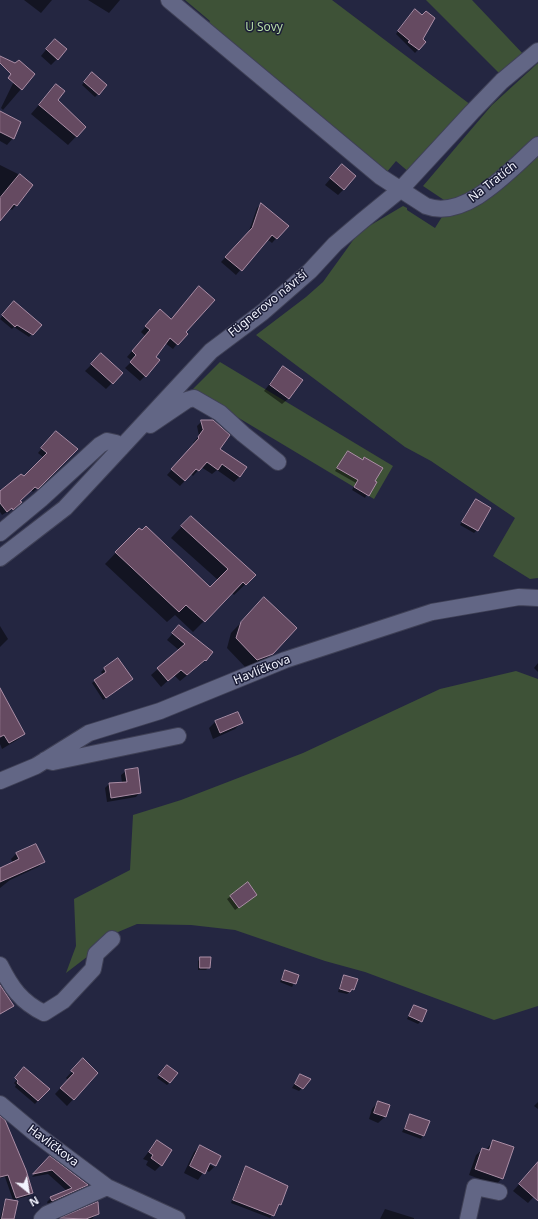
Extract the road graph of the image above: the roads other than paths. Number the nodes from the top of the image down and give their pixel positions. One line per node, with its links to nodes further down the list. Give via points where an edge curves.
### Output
1 (169, 0): 4 (street, Na Tratích)
2 (538, 51): 4 (street, Fügnerovo návrší, via 502,81)
3 (538, 145): 4 (street, Na Tratích, via 488,189 458,207 448,210 434,209)
4 (400, 190): 5 (street, Fügnerovo návrší, via 356,225 310,271 263,312 211,351)
5 (125, 444): 6 (street, via 194,398 220,413); 7 (street, via 107,440); 8 (street, Fügnerovo návrší, via 65,508)
6 (278, 462)
7 (0, 533)
8 (0, 558)
9 (538, 598): 11 (street, Havlíčkova, via 520,598 432,612 285,660 160,711 89,733)
10 (178, 736): 11 (street, via 53,762)
11 (44, 760): 12 (street, Havlíčkova)
12 (0, 781)
13 (112, 939): 14 (street, via 96,954 93,969 63,1001 44,1013 34,1008 12,988)
14 (0, 966)
15 (0, 1104): 16 (street, Havlíčkova)
16 (107, 1187): 18 (street, via 47,1214); 19 (street, Havlíčkova)
17 (499, 1192): 20 (street, via 475,1187)
18 (42, 1219)
19 (177, 1219)
20 (468, 1219)

